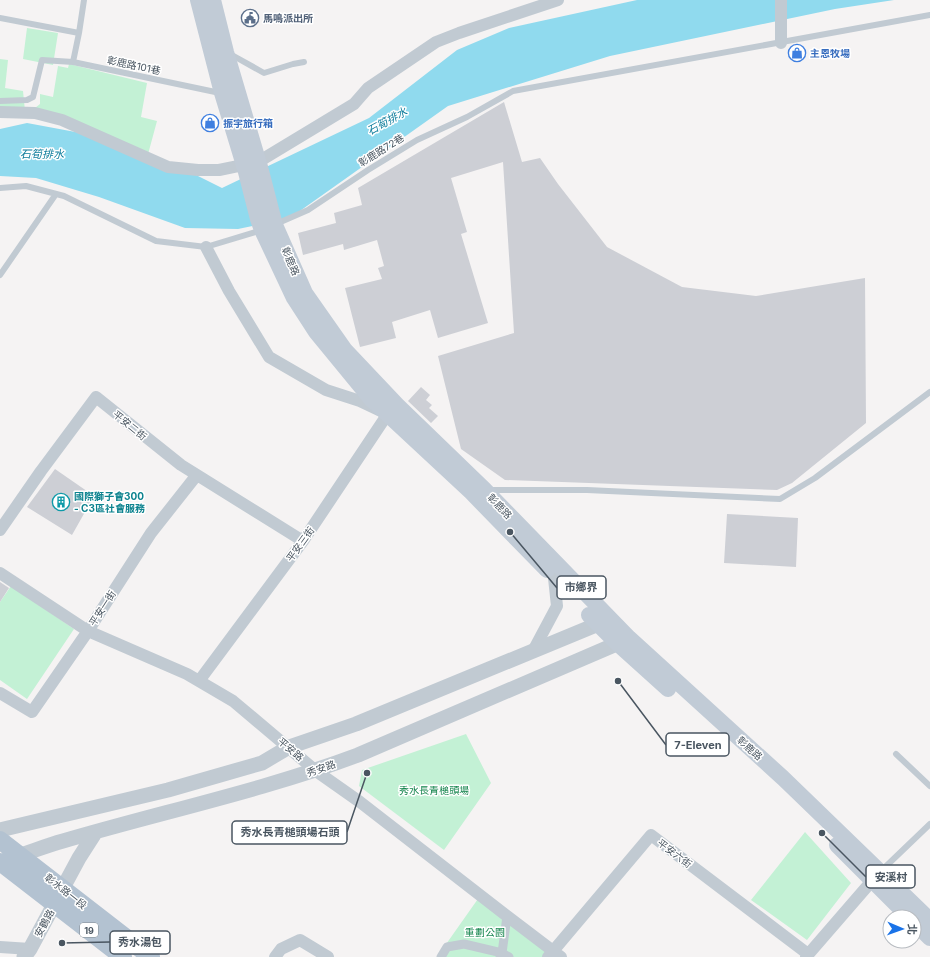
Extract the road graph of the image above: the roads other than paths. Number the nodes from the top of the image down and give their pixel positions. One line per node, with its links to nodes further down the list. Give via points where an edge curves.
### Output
1 (84, 0): 8 (lane)
2 (198, 0): 13 (main road, 彰鹿路)
3 (213, 0): 10 (main road, 彰鹿路)
4 (558, 0): 16 (street, via 436,42 368,88 354,104)
5 (781, 0): 9 (street)
6 (930, 15): 9 (lane, 彰鹿路72巷)
7 (0, 18): 8 (lane)
8 (79, 33): 11 (lane)
9 (781, 42): 19 (lane, 彰鹿路72巷, via 513,91 467,117 417,140 308,210)
10 (226, 52): 12 (lane, via 264,73); 16 (main road, 彰鹿路)
11 (73, 62): 13 (lane, 彰鹿路101巷); 14 (lane, 彰鹿路101巷, via 42,60 32,97 27,100)
12 (304, 62)
13 (222, 93): 16 (main road, 彰鹿路)
14 (0, 101)
15 (0, 112): 16 (street, via 35,113 62,120 168,167 219,170)
16 (252, 166): 19 (main road, 彰鹿路)
17 (0, 188): 18 (lane, via 26,186)
18 (56, 194): 20 (lane, via 156,241); 21 (lane)
19 (267, 222): 20 (lane, 彰鹿路72巷); 23 (main road, 彰鹿路, via 305,293)
20 (206, 247): 23 (street, via 228,291 269,357 326,390)
21 (0, 275)
22 (930, 392): 25 (lane, via 815,478 780,499 587,490)
23 (392, 410): 25 (main road, 彰鹿路); 27 (street, 平安三街)
24 (196, 476): 26 (street, 平安二街, via 96,397); 27 (street, 平安二街); 31 (street, 平安一街, via 151,533)
25 (478, 491): 29 (main road, 彰鹿路); 30 (main road, 彰鹿路)
26 (0, 530)
27 (303, 541): 34 (street, 平安三街)
28 (0, 573): 31 (street, 平安路)
29 (554, 578): 30 (main road, 彰鹿路); 33 (street, via 557,606)
30 (604, 622): 32 (main road, 彰鹿路); 33 (street)
31 (88, 631): 34 (street, 平安路); 35 (street, 平安一街, via 32,712)
32 (623, 641): 38 (street, 秀安路); 46 (main road, 彰鹿路, via 783,778)
33 (533, 651): 36 (street, via 356,724)
34 (198, 681): 36 (street, 平安路, via 233,701)
35 (0, 693)
36 (289, 747): 38 (street, 平安路); 41 (street, via 262,763 168,790)
37 (896, 754): 39 (lane)
38 (316, 771): 42 (street, 秀安路); 49 (street, 平安路)
39 (930, 786)
40 (930, 824): 46 (lane)
41 (0, 830)
42 (95, 833): 44 (street, 秀安路); 47 (street, 安鶴路)
43 (0, 840): 44 (main road, 彰水路一段 / 19)
44 (19, 855): 45 (street, 秀安路); 47 (main road, 彰水路一段 / 19)
45 (0, 862): 47 (main road, 彰水路一段 / 19)
46 (876, 876): 48 (main road, 彰鹿路); 50 (main road, 彰鹿路); 57 (street)
47 (59, 896): 54 (street, 安鶴路); 58 (main road, 彰水路一段 / 19); 59 (main road, 彰水路一段 / 19)
48 (903, 909)
49 (507, 916): 55 (street, 平安路); 56 (street)
50 (930, 920)
51 (922, 930): 52 (main road)
52 (930, 938)
53 (0, 947): 54 (street)
54 (27, 953)
55 (554, 955): 57 (street, 平安六街, via 652,835)
56 (504, 956): 62 (street, via 464,944 448,947)
57 (807, 956)
58 (122, 957)
59 (151, 957)
60 (275, 957): 61 (street, via 281,949 300,940)
61 (328, 957)
62 (441, 957)

